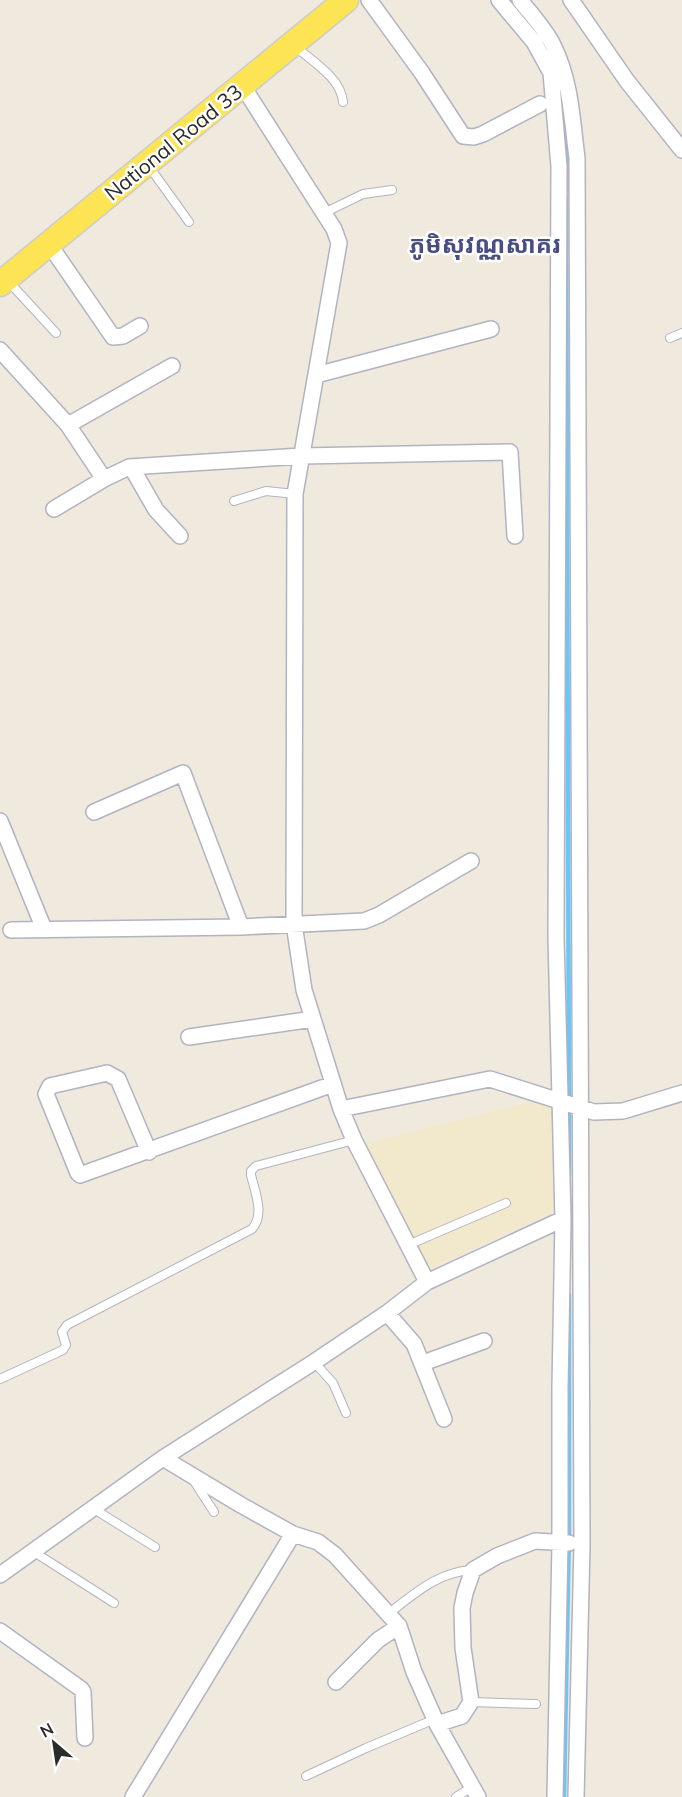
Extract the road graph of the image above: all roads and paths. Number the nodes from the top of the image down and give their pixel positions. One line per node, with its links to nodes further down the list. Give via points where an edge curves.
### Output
1 (346, 0): 6 (main road, National Road 33)
2 (369, 0): 9 (street, via 463,136 483,134)
3 (500, 0): 45 (street, via 534,42 551,73 559,166 556,937)
4 (520, 0): 47 (street, via 552,43 563,69 577,158)
5 (571, 0): 10 (street, via 627,81)
6 (292, 44): 7 (main road, National Road 33); 8 (lane, via 331,78 342,92)
7 (242, 86): 11 (main road, National Road 33); 13 (street)
8 (343, 102)
9 (540, 104)
10 (682, 150)
11 (147, 164): 14 (lane); 15 (main road, National Road 33)
12 (392, 190): 13 (lane, via 363,194)
13 (324, 213): 24 (street, via 339,243)
14 (189, 222)
15 (49, 244): 16 (main road, National Road 33); 17 (street, via 113,337)
16 (3, 282): 19 (lane)
17 (141, 326)
18 (491, 329): 24 (street)
19 (56, 333)
20 (682, 333): 21 (lane)
21 (670, 338)
22 (0, 350): 25 (street)
23 (172, 366): 25 (street)
24 (316, 375): 26 (street)
25 (68, 425): 28 (street)
26 (301, 456): 27 (street); 29 (street); 33 (street, via 510,452)
27 (129, 467): 28 (street); 32 (street, via 156,510)
28 (104, 479): 31 (street)
29 (295, 494): 30 (lane, via 266,491); 37 (street)
30 (234, 501)
31 (54, 509)
32 (180, 536)
33 (515, 536)
34 (94, 812): 38 (street, via 183,773)
35 (0, 821): 39 (street)
36 (471, 861): 37 (street, via 364,921)
37 (294, 924): 38 (street); 41 (street, via 304,990)
38 (241, 927): 39 (street)
39 (44, 929): 40 (street)
40 (11, 930)
41 (313, 1019): 42 (street); 43 (street)
42 (189, 1037)
43 (333, 1084): 46 (street); 49 (street)
44 (682, 1093): 47 (street, via 623,1111)
45 (560, 1101): 46 (street, via 490,1079); 47 (street); 51 (street)
46 (341, 1109): 48 (street)
47 (582, 1109): 67 (street)
48 (354, 1140): 52 (street); 58 (lane, via 256,1166 251,1175 259,1214 252,1229 67,1325 62,1332 66,1346 63,1350)
49 (149, 1152): 49 (street, via 115,1076 107,1073 48,1089 46,1094 80,1175)
50 (506, 1203): 52 (lane)
51 (563, 1219): 53 (street); 66 (street)
52 (408, 1245): 53 (street)
53 (427, 1282): 54 (street)
54 (387, 1313): 56 (street); 57 (street, via 414,1344)
55 (484, 1341): 57 (street)
56 (314, 1362): 59 (lane, via 333,1383); 61 (street)
57 (423, 1364): 60 (street)
58 (0, 1379)
59 (346, 1413)
60 (444, 1419)
61 (163, 1458): 62 (street); 63 (street)
62 (195, 1477): 64 (lane); 65 (street)
63 (94, 1509): 68 (lane); 69 (street)
64 (214, 1512)
65 (293, 1533): 73 (street, via 318,1542 335,1555); 82 (street)
66 (560, 1543): 67 (street); 70 (street, via 535,1541); 84 (street)
67 (582, 1545): 85 (street)
68 (155, 1547)
69 (34, 1552): 71 (street); 72 (lane)
70 (473, 1570): 73 (lane, via 457,1571 421,1588); 76 (street, via 462,1608)
71 (0, 1575)
72 (114, 1603)
73 (393, 1620): 75 (street); 78 (street)
74 (0, 1630): 79 (street, via 81,1689)
75 (336, 1682)
76 (471, 1702): 77 (lane); 78 (street, via 462,1716)
77 (536, 1704)
78 (436, 1721): 80 (lane); 81 (street)
79 (85, 1737)
80 (306, 1776)
81 (475, 1792): 83 (lane)
82 (133, 1797)
83 (456, 1797)
84 (555, 1797)
85 (576, 1797)

